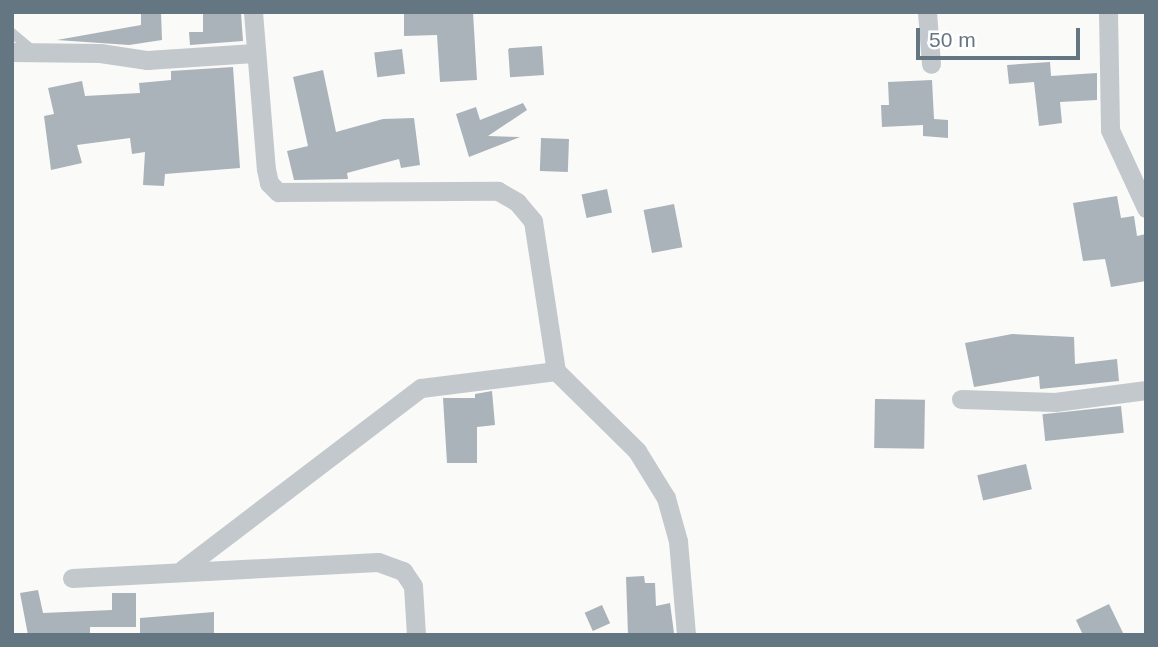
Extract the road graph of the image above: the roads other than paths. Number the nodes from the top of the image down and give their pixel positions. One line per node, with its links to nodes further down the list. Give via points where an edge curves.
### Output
1 (253, 12): 6 (street)
2 (927, 12): 7 (street)
3 (1108, 12): 8 (street, via 1110,130)
4 (12, 33): 5 (lane)
5 (22, 51): 6 (street, via 147,60)
6 (254, 53): 9 (street, via 266,169 269,183 278,192 498,191 517,202 533,221)
7 (931, 64)
8 (1146, 208)
9 (556, 371): 12 (street, via 421,388); 15 (street, via 637,451 666,498 678,541)
10 (1146, 390): 11 (street, via 1055,401)
11 (961, 399)
12 (183, 569): 13 (street); 14 (street, via 378,562 403,571 413,586)
13 (72, 578)
14 (416, 635)
15 (686, 635)

